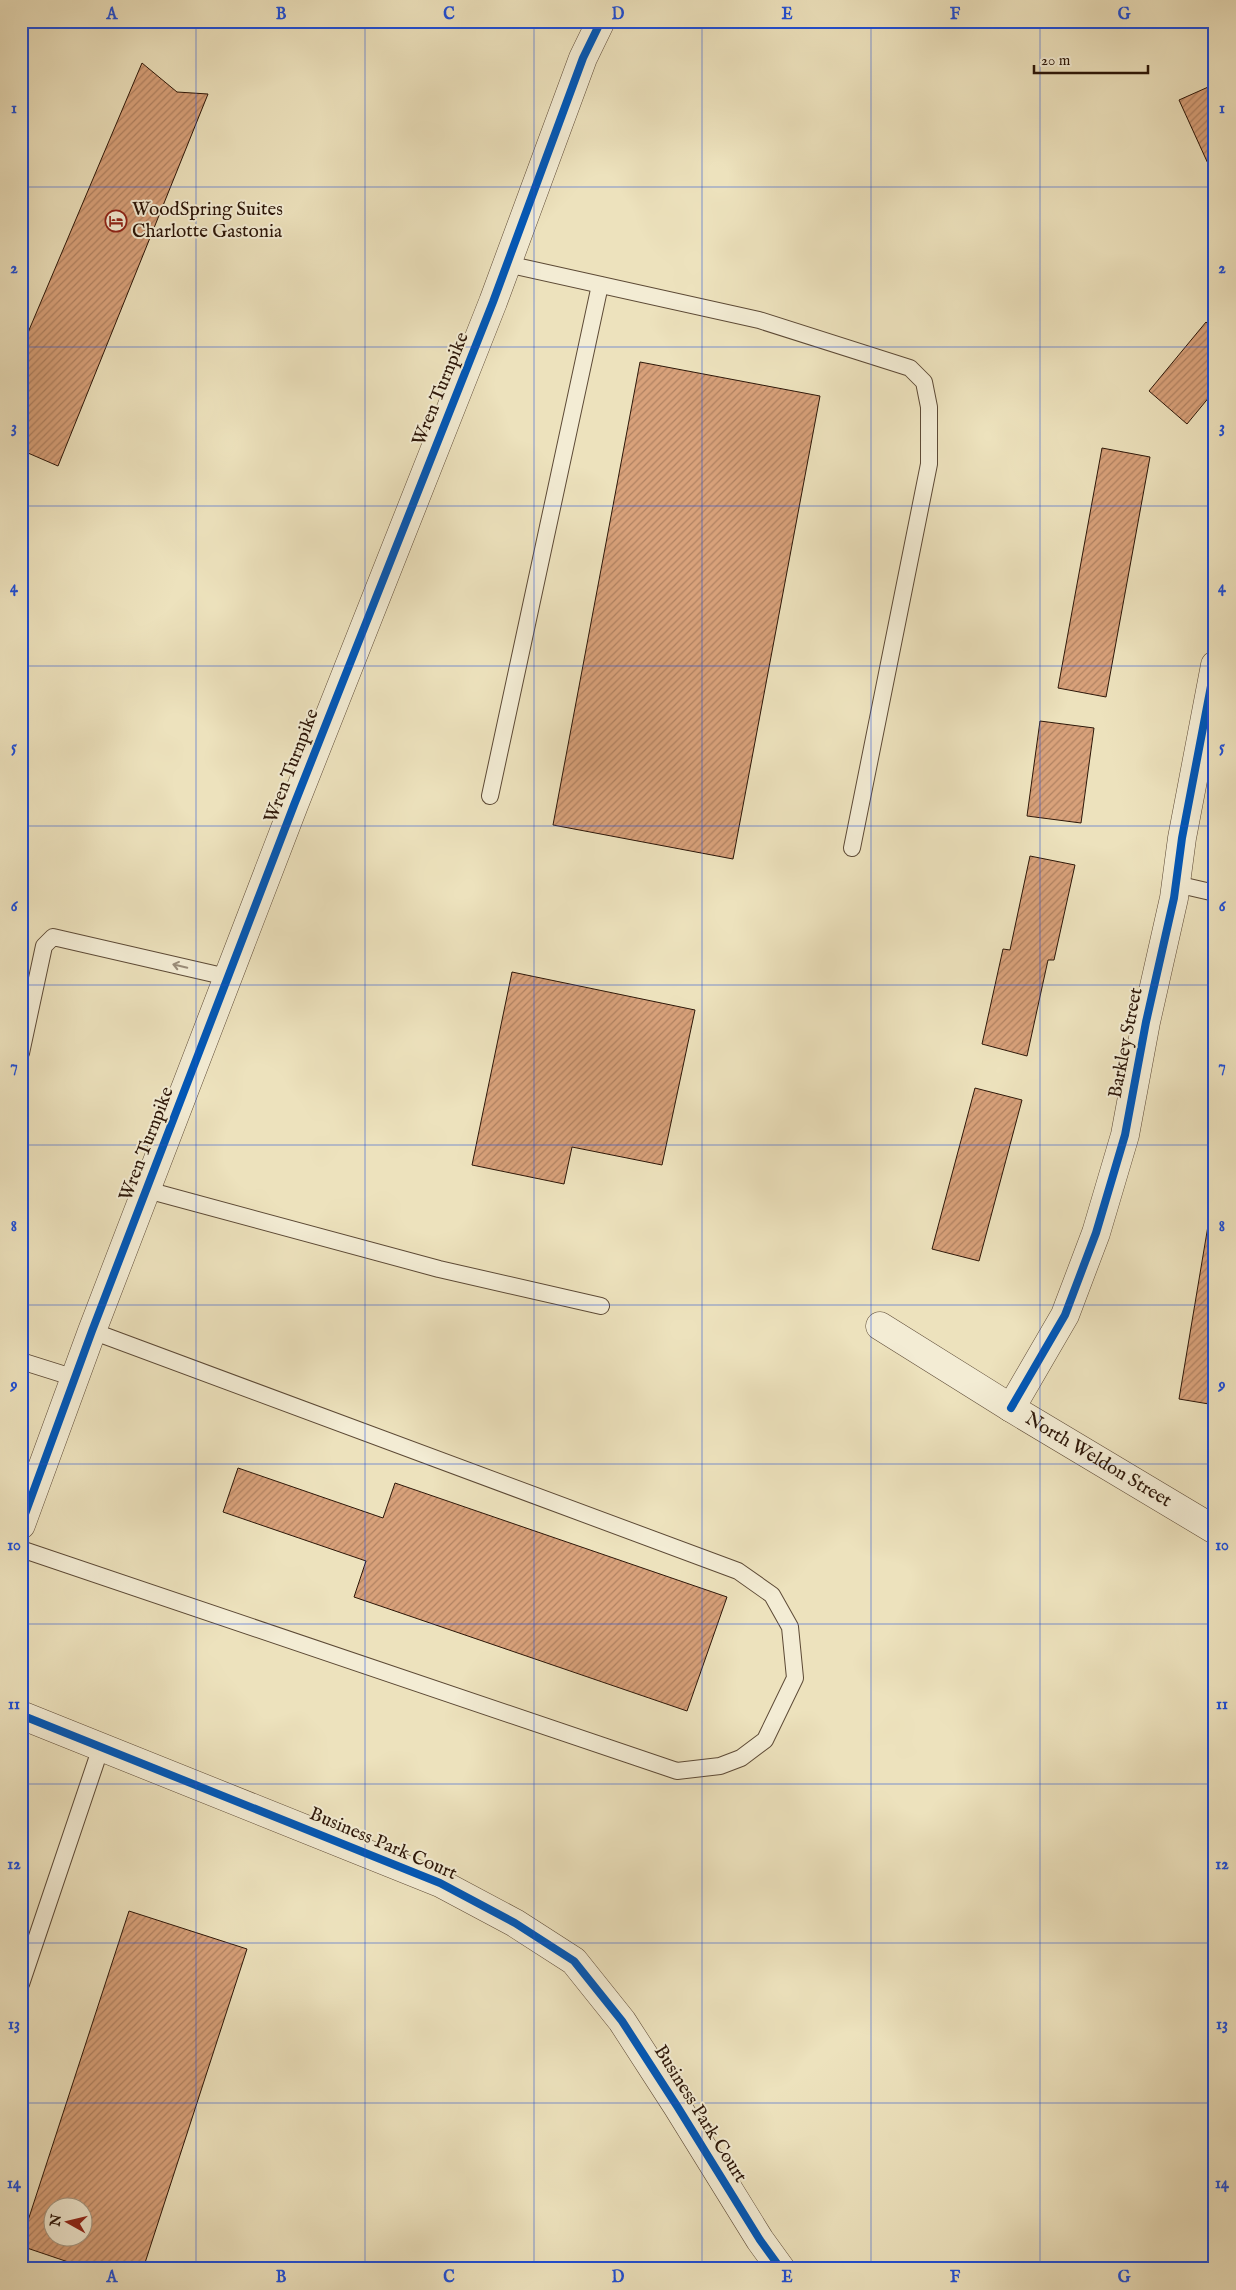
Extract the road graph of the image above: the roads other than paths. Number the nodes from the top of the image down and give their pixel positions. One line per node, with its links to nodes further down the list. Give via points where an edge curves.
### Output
1 (601, 21): 2 (street, Wren Turnpike, via 582,58)
2 (507, 264): 3 (lane); 9 (street, Wren Turnpike)
3 (600, 285): 5 (lane); 6 (lane, via 759,320 910,368 924,382 929,407 929,464)
4 (1215, 665): 7 (street, Barkley Street)
5 (490, 796)
6 (852, 848)
7 (1176, 884): 8 (lane); 17 (street, Barkley Street, via 1124,1135 1096,1233 1066,1315)
8 (1215, 892)
9 (228, 977): 10 (lane, one-way to 10, via 53,937 44,946); 11 (street, Wren Turnpike)
10 (21, 1052)
11 (146, 1190): 12 (lane, via 439,1269); 14 (street, Wren Turnpike)
12 (601, 1306)
13 (880, 1326): 17 (street, North Weldon Street)
14 (92, 1331): 16 (street, Wren Turnpike); 20 (lane, via 738,1571 772,1595 790,1627 795,1678 765,1740 741,1758 720,1766 677,1771)
15 (21, 1361): 16 (lane)
16 (75, 1378): 18 (street, Wren Turnpike)
17 (1011, 1408): 19 (street, North Weldon Street)
18 (21, 1525)
19 (1215, 1530)
20 (21, 1549)
21 (21, 1715): 22 (street, Business Park Court)
22 (101, 1747): 23 (lane); 24 (street, Business Park Court, via 440,1883 515,1923 574,1961 622,2021)
23 (21, 1984)
24 (781, 2269)

